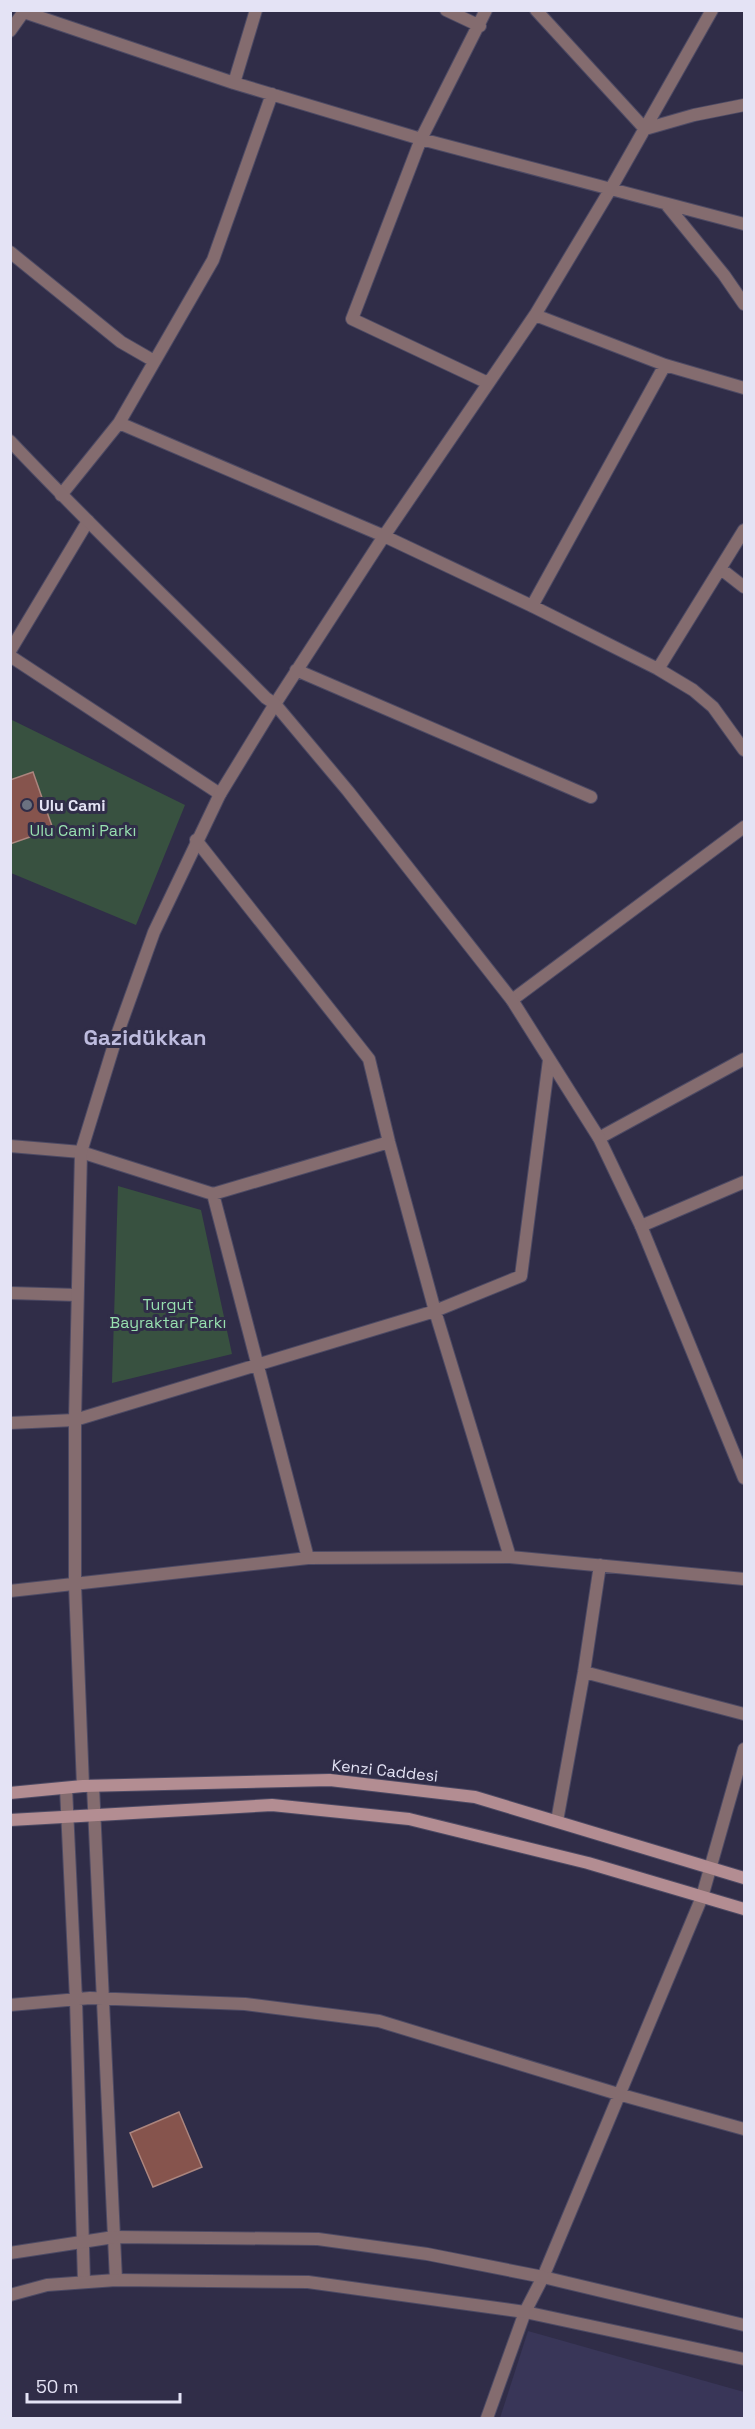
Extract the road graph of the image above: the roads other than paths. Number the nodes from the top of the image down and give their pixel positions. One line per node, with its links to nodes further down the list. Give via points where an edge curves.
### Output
1 (256, 10): 9 (street)
2 (446, 10): 7 (street)
3 (486, 10): 7 (street)
4 (536, 10): 12 (street)
5 (712, 10): 12 (street)
6 (24, 11): 8 (street); 9 (street)
7 (480, 26): 13 (street)
8 (10, 30)
9 (234, 83): 10 (street)
10 (272, 94): 13 (street); 20 (street, via 213,260)
11 (744, 105): 12 (street)
12 (645, 129): 14 (street)
13 (421, 139): 14 (street); 22 (street, via 352,319)
14 (610, 190): 15 (street); 19 (street)
15 (666, 204): 16 (street); 18 (street)
16 (744, 224)
17 (10, 252): 20 (street, via 121,342)
18 (744, 304)
19 (535, 315): 21 (street); 22 (street)
20 (154, 360): 24 (street)
21 (665, 365): 23 (street); 32 (street)
22 (488, 382): 29 (street)
23 (744, 388)
24 (119, 423): 26 (street); 29 (street)
25 (10, 441): 26 (street)
26 (61, 495): 27 (street)
27 (88, 521): 33 (street); 37 (street)
28 (744, 530): 30 (street)
29 (384, 536): 32 (street); 36 (street)
30 (722, 568): 31 (street); 35 (street)
31 (744, 587)
32 (532, 606): 35 (street)
33 (10, 651)
34 (10, 656): 39 (street)
35 (658, 669): 38 (street, via 713,707)
36 (296, 670): 37 (street); 40 (street)
37 (275, 704): 39 (street); 43 (street)
38 (744, 750)
39 (220, 794): 42 (street)
40 (591, 797)
41 (744, 826): 43 (street)
42 (196, 840): 47 (street, via 369,1059); 49 (street, via 154,932)
43 (512, 1000): 45 (street)
44 (744, 1059): 46 (street)
45 (549, 1060): 46 (street); 55 (street, via 521,1276)
46 (599, 1138): 52 (street)
47 (388, 1142): 51 (street); 55 (street)
48 (10, 1146): 49 (street)
49 (81, 1152): 51 (street); 54 (street)
50 (744, 1182): 52 (street)
51 (213, 1194): 56 (street)
52 (641, 1227): 59 (street)
53 (10, 1293): 54 (street)
54 (77, 1295): 57 (street)
55 (435, 1311): 56 (street); 60 (street)
56 (256, 1366): 57 (street); 61 (street)
57 (75, 1420): 58 (street); 64 (street)
58 (10, 1423)
59 (744, 1478)
60 (510, 1557): 61 (street); 62 (street)
61 (308, 1558): 64 (street)
62 (600, 1565): 63 (street); 66 (street)
63 (744, 1579)
64 (75, 1585): 65 (street); 69 (street)
65 (10, 1591)
66 (584, 1672): 67 (street); 75 (street)
67 (744, 1714)
68 (744, 1749): 76 (street)
69 (88, 1786): 70 (main road, Kenzi Caddesi); 72 (street); 75 (main road, Kenzi Caddesi, via 330,1780 475,1797)
70 (66, 1788): 71 (main road, Kenzi Caddesi); 73 (street)
71 (10, 1793)
72 (95, 1814): 73 (main road); 78 (main road, via 272,1805 409,1819 588,1863); 80 (street)
73 (67, 1816): 74 (main road); 81 (street)
74 (10, 1820)
75 (557, 1821): 76 (main road, Kenzi Caddesi)
76 (710, 1866): 77 (main road, Kenzi Caddesi); 78 (street)
77 (744, 1878)
78 (702, 1897): 79 (main road); 83 (street)
79 (744, 1909)
80 (103, 1999): 81 (street); 83 (street, via 245,2004 379,2021); 85 (street)
81 (76, 2000): 82 (street); 86 (street)
82 (10, 2005)
83 (618, 2094): 84 (street); 88 (street)
84 (744, 2129)
85 (114, 2236): 86 (street); 88 (street, via 318,2239 427,2254); 89 (street)
86 (82, 2241): 87 (street); 90 (street)
87 (10, 2253)
88 (543, 2277): 92 (street); 93 (street)
89 (116, 2280): 90 (street); 92 (street, via 308,2282)
90 (84, 2282): 91 (street, via 47,2285)
91 (10, 2295)
92 (525, 2312): 94 (street); 95 (street)
93 (744, 2325)
94 (744, 2360)
95 (487, 2418)

